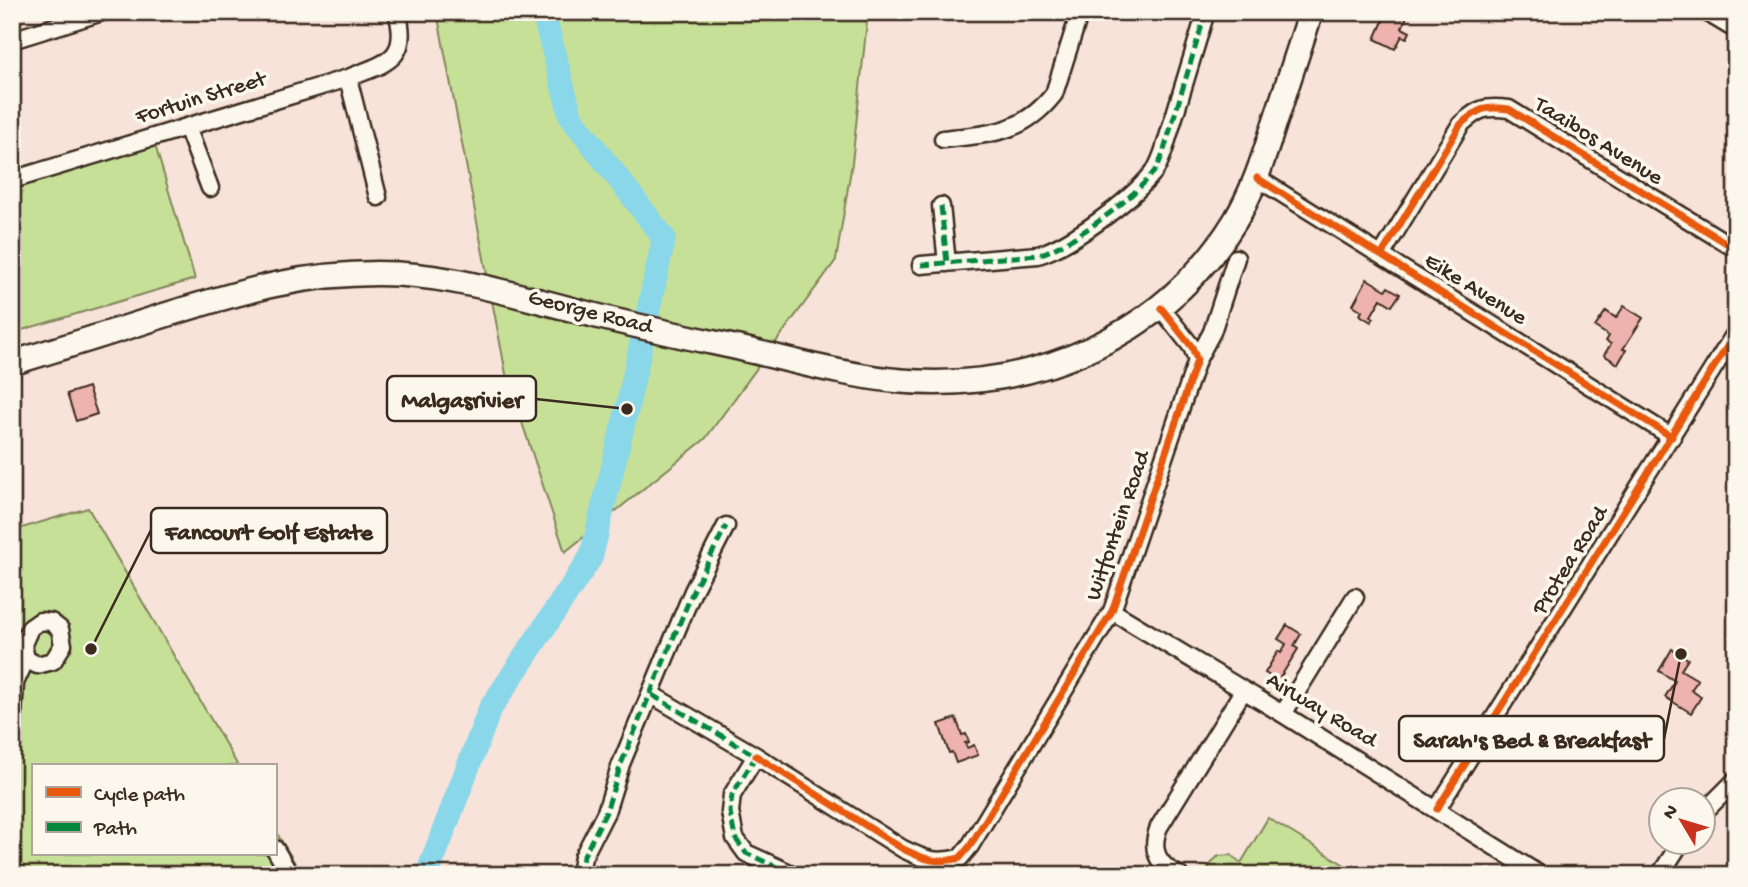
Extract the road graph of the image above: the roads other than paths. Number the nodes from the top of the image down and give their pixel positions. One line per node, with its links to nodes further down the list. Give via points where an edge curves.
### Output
1 (102, 12): 8 (street)
2 (397, 12): 9 (street, Fortuin Street, via 402,40 398,51 382,64)
3 (1080, 12): 11 (street, via 1054,94 1047,103 1008,130)
4 (1206, 12): 20 (street, via 1164,150 1155,172 1141,186 1055,250)
5 (1311, 12): 12 (main road)
6 (1706, 12): 7 (street)
7 (1736, 30)
8 (12, 40)
9 (348, 78): 10 (street, Fortuin Street); 15 (street)
10 (187, 127): 13 (street, Fortuin Street); 14 (street)
11 (943, 139)
12 (1257, 178): 18 (street, Eike Avenue); 22 (main road, via 1235,222 1201,267)
13 (12, 180)
14 (210, 188)
15 (378, 197)
16 (941, 206): 20 (street)
17 (1736, 249): 18 (street, Taaibos Avenue, via 1509,109 1490,107 1461,124)
18 (1382, 254): 26 (street, Eike Avenue)
19 (1236, 258): 24 (street, Witfontein Road, via 1212,332)
20 (947, 263): 21 (street)
21 (921, 265)
22 (1161, 307): 24 (street, via 1192,346); 25 (main road, George Road, via 1107,343 1065,361 965,381 902,381 599,317 447,279 328,275 266,285)
23 (1736, 332): 26 (street, Protea Road)
24 (1197, 360): 29 (street, Witfontein Road)
25 (12, 363)
26 (1672, 437): 38 (street, Protea Road)
27 (726, 526): 32 (street, via 693,591)
28 (1354, 597): 33 (street)
29 (1112, 611): 31 (street, Airway Road); 35 (street, Witfontein Road, via 960,859 937,862 903,849)
30 (26, 659): 34 (street, via 15,683)
31 (1243, 691): 33 (street, Airway Road); 44 (street, via 1154,839 1161,863)
32 (652, 695): 35 (street); 42 (street, via 583,858)
33 (1283, 714): 38 (street, Airway Road)
34 (13, 727)
35 (756, 756): 43 (street, via 732,795 735,838 746,853)
36 (1736, 780): 37 (street)
37 (1716, 801)
38 (1437, 809): 45 (street, Airway Road)
39 (276, 851): 41 (street)
40 (1672, 856): 46 (street)
41 (290, 875)
42 (584, 875)
43 (794, 875)
44 (1179, 875)
45 (1540, 875)
46 (1660, 875)

